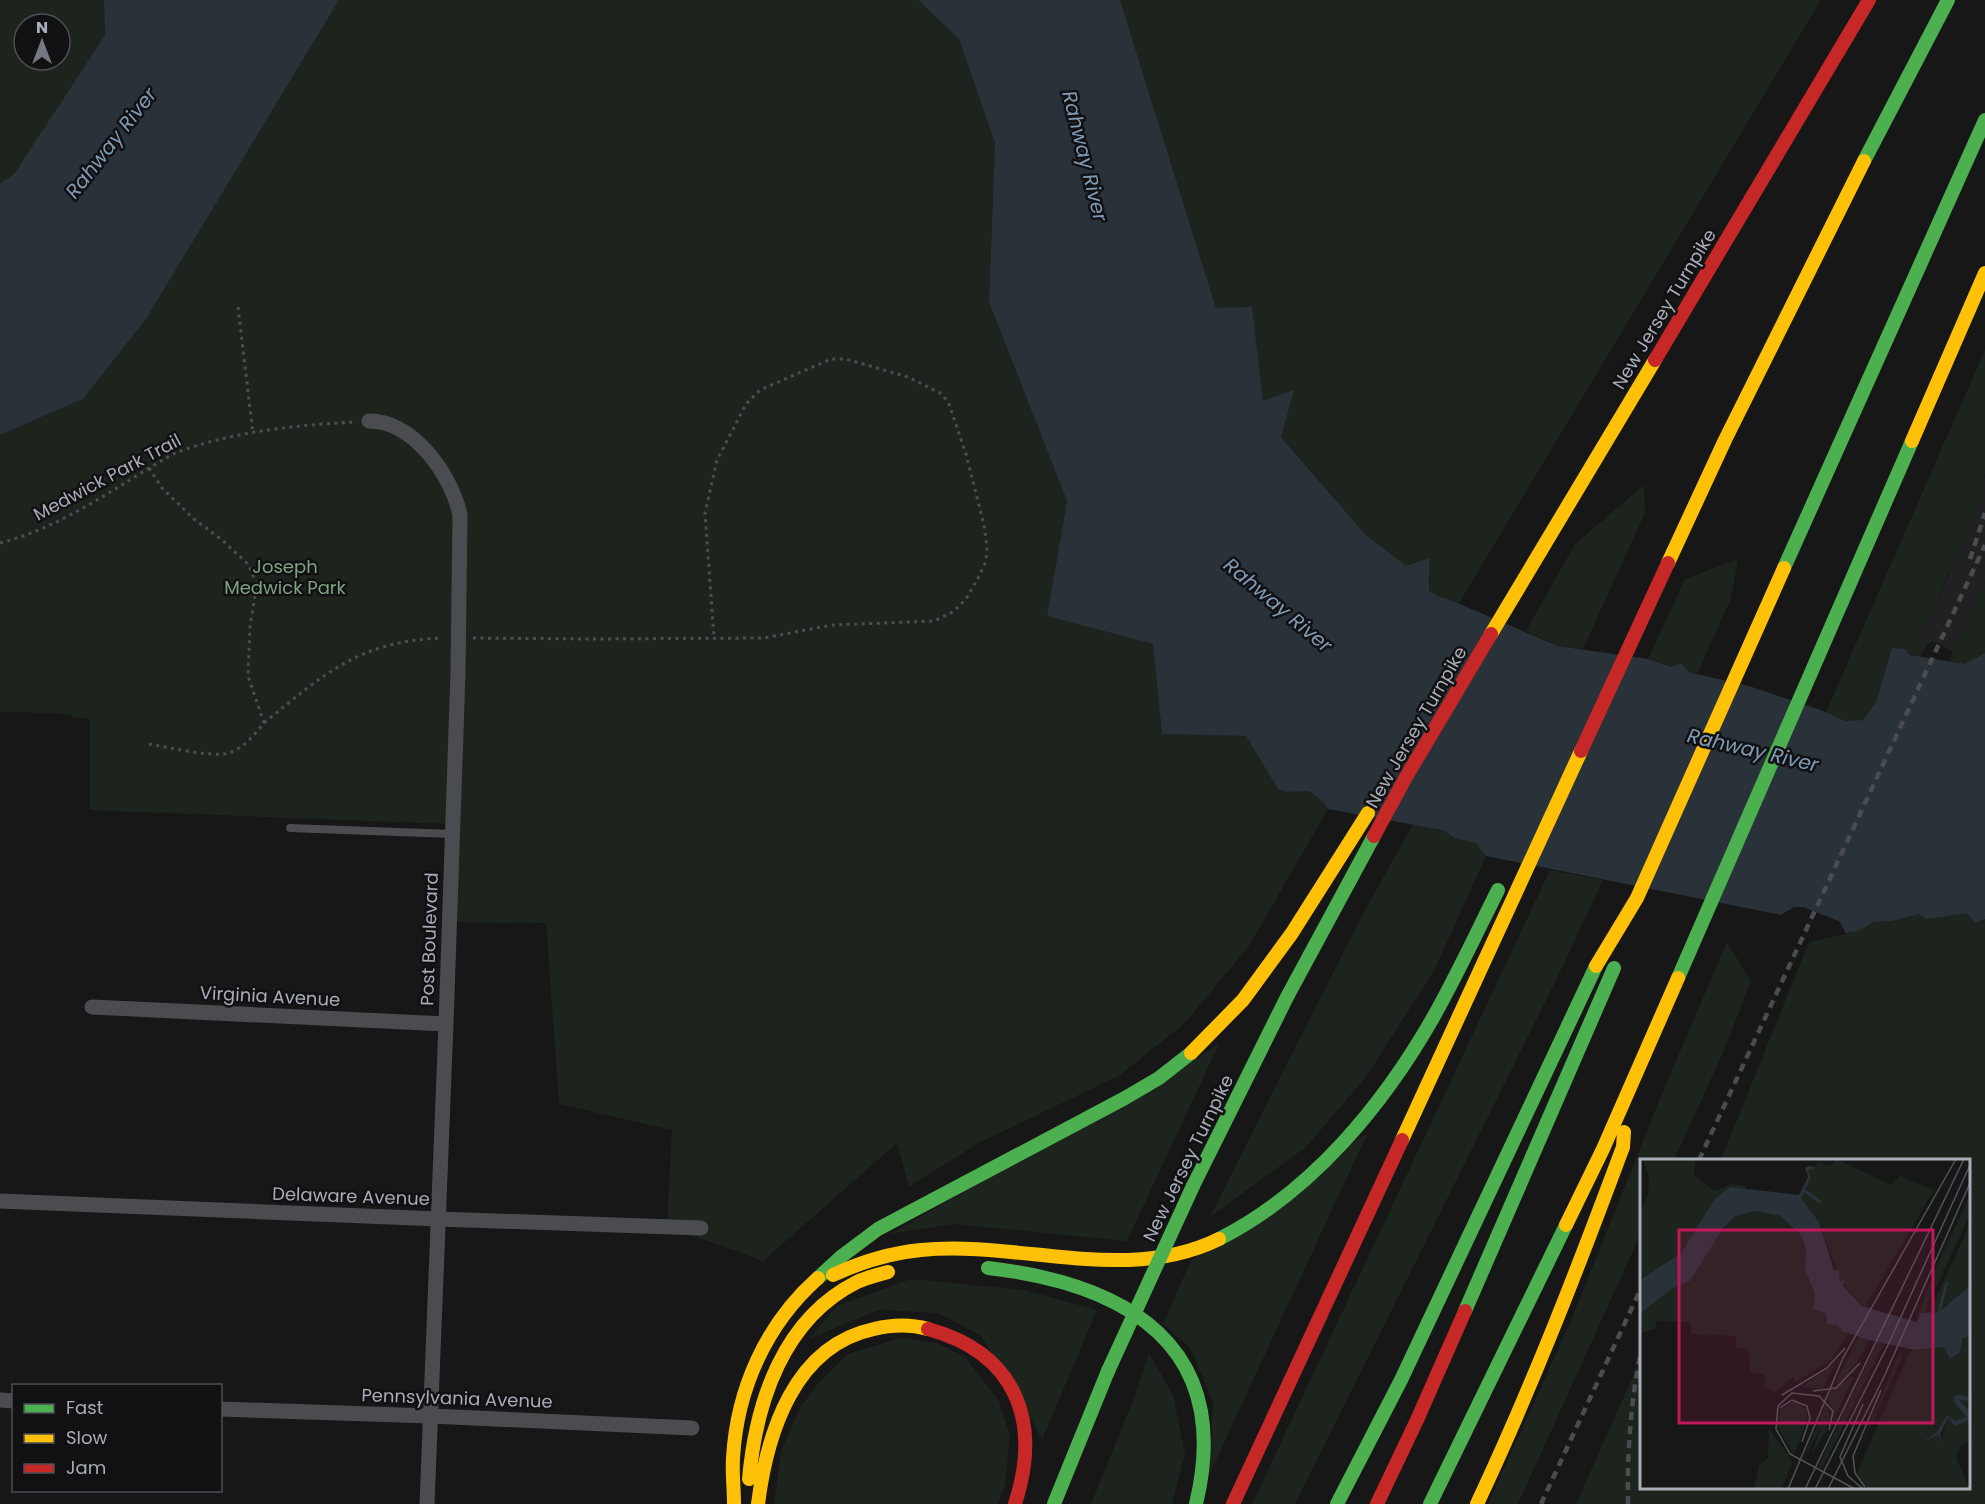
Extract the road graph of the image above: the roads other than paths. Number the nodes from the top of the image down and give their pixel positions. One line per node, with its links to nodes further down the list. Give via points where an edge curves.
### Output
1 (1869, 0): 6 (highway, New Jersey Turnpike)
2 (1948, 0): 7 (highway, via 1781,327)
3 (1985, 120): 14 (highway)
4 (1985, 273): 17 (highway)
5 (369, 421): 12 (street, Post Boulevard, via 392,424 420,445 447,479 457,500 460,515)
6 (1543, 546): 8 (highway); 32 (highway, New Jersey Turnpike, bridge, via 1406,777 1287,997 1193,1186 1108,1371)
7 (1661, 578): 10 (highway); 34 (highway)
8 (1388, 783)
9 (1374, 803): 23 (highway, via 1292,933 1243,1000 1190,1054 1125,1098 878,1229 847,1250)
10 (1534, 820)
11 (290, 828): 12 (lane)
12 (452, 834): 16 (street, Post Boulevard)
13 (1507, 872): 23 (highway, via 1433,1017 1392,1081 1342,1143 1292,1191 1228,1234 1192,1251 1141,1260 918,1248 850,1265)
14 (1637, 898): 35 (highway, via 1595,968 1401,1380); 36 (highway, via 1613,971)
15 (92, 1007): 16 (street, Virginia Avenue)
16 (446, 1024): 19 (street, Post Boulevard)
17 (1630, 1086): 37 (highway); 38 (highway, via 1623,1147 1565,1302)
18 (0, 1201): 19 (street, Delaware Avenue)
19 (439, 1219): 20 (street, Delaware Avenue); 25 (street, Post Boulevard)
20 (701, 1227)
21 (979, 1267): 33 (highway, via 1031,1274 1100,1295 1133,1312 1159,1333 1181,1359 1195,1385 1203,1415 1204,1471)
22 (899, 1269): 29 (highway, via 858,1282 830,1300 789,1344 758,1411 751,1445)
23 (794, 1301): 28 (highway, via 753,1366 740,1403 733,1440)
24 (222, 1409): 25 (street, Pennsylvania Avenue)
25 (431, 1416): 26 (street, Pennsylvania Avenue); 27 (street, Post Boulevard)
26 (692, 1428)
27 (427, 1504)
28 (734, 1504)
29 (751, 1504)
30 (758, 1504): 31 (highway, via 768,1447 792,1390 811,1364 832,1346 858,1332 887,1326 939,1330 963,1340 1004,1375 1025,1422 1026,1469)
31 (1015, 1504)
32 (1054, 1504)
33 (1196, 1504)
34 (1233, 1504)
35 (1337, 1504)
36 (1377, 1504)
37 (1430, 1504)
38 (1477, 1504)

